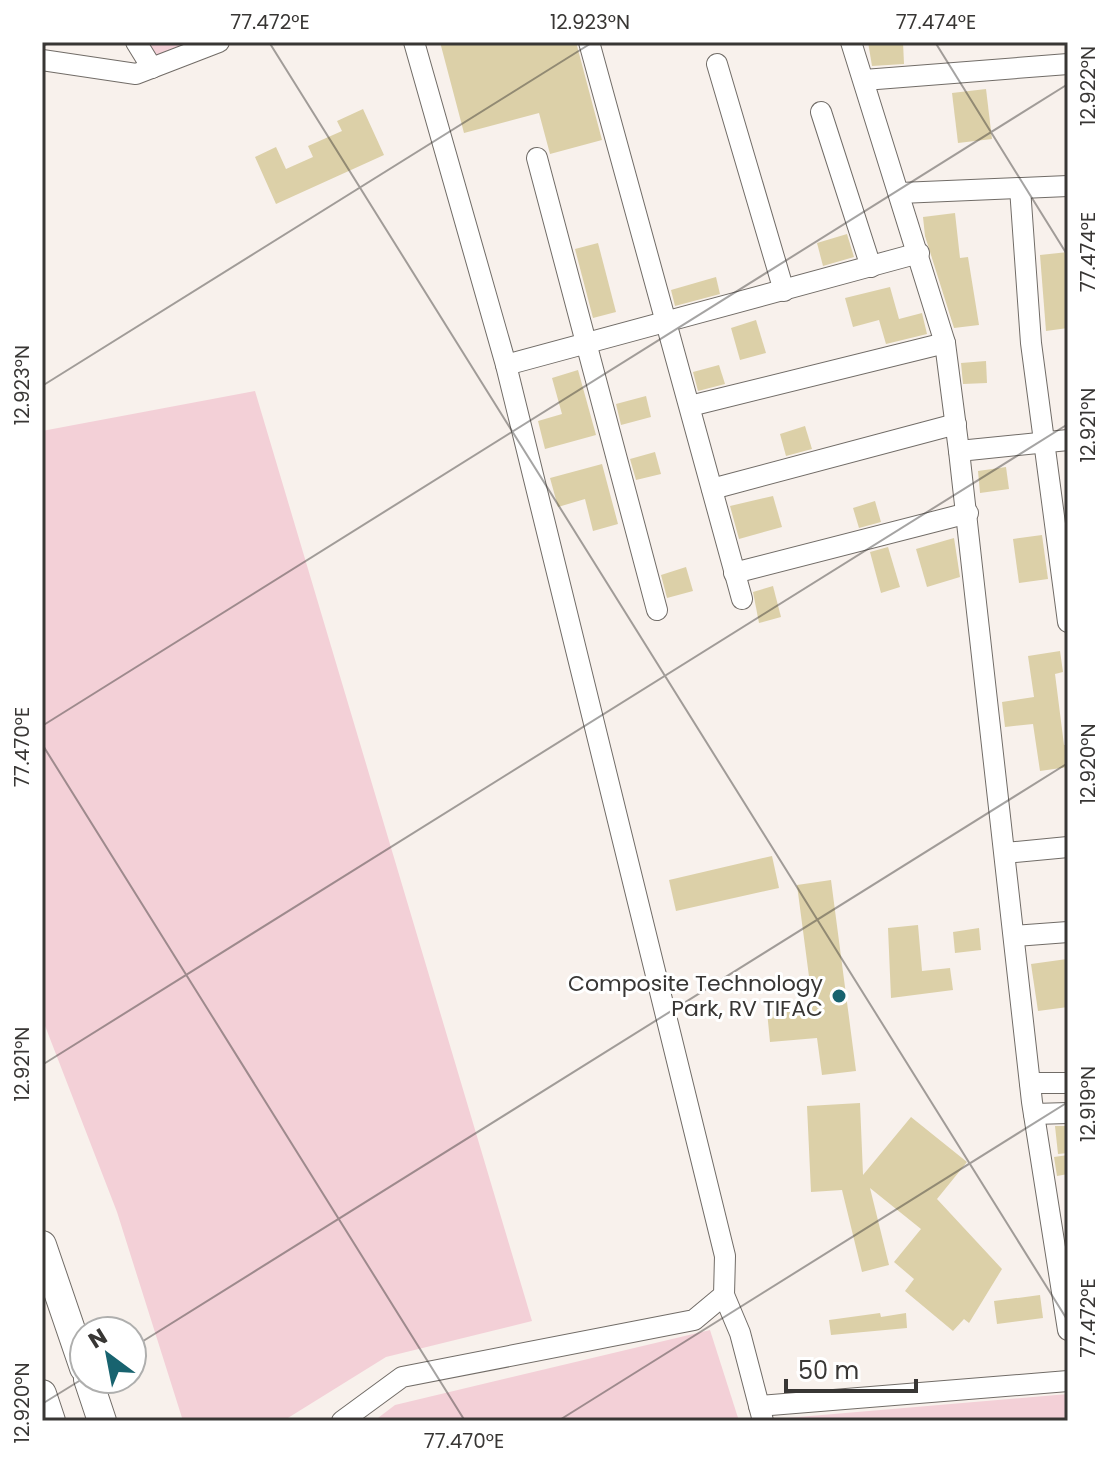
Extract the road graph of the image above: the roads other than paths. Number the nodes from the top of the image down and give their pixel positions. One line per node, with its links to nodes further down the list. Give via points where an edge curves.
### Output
1 (136, 42): 9 (street)
2 (219, 42): 9 (street)
3 (414, 42): 22 (street)
4 (589, 42): 19 (street)
5 (851, 42): 10 (street)
6 (42, 60): 9 (street, via 136,74)
7 (717, 64): 18 (street)
8 (1068, 64): 10 (street)
9 (152, 68)
10 (864, 80): 15 (street)
11 (821, 112): 17 (street)
12 (537, 158): 21 (street)
13 (1068, 186): 14 (street)
14 (1020, 188): 15 (street); 26 (street, via 1031,343)
15 (900, 193): 16 (street)
16 (919, 253): 17 (street); 20 (street)
17 (871, 267): 18 (street)
18 (784, 291): 19 (street)
19 (668, 324): 21 (street); 23 (street)
20 (945, 343): 23 (street); 24 (street)
21 (585, 345): 22 (street); 32 (street)
22 (506, 365): 44 (street, via 725,1256)
23 (690, 406): 28 (street)
24 (956, 424): 27 (street); 28 (street)
25 (1068, 440): 26 (street)
26 (1045, 443): 27 (street); 33 (street)
27 (959, 451): 29 (street)
28 (712, 489): 30 (street)
29 (968, 513): 30 (street); 35 (street)
30 (734, 573): 31 (street)
31 (742, 599)
32 (657, 610)
33 (1068, 622)
34 (1068, 847): 35 (street)
35 (1005, 853): 37 (street)
36 (1068, 932): 37 (street)
37 (1014, 936): 38 (street)
38 (1030, 1083): 39 (street); 41 (street)
39 (1068, 1083)
40 (1068, 1113): 41 (street)
41 (1034, 1114): 42 (street)
42 (1060, 1226): 46 (street)
43 (42, 1245): 45 (highway)
44 (724, 1295): 50 (street); 53 (street, via 694,1320 402,1377)
45 (68, 1321)
46 (1068, 1330)
47 (1068, 1381): 50 (street)
48 (42, 1394): 51 (highway)
49 (93, 1395): 52 (highway)
50 (761, 1413)
51 (51, 1421)
52 (102, 1421)
53 (342, 1421)

